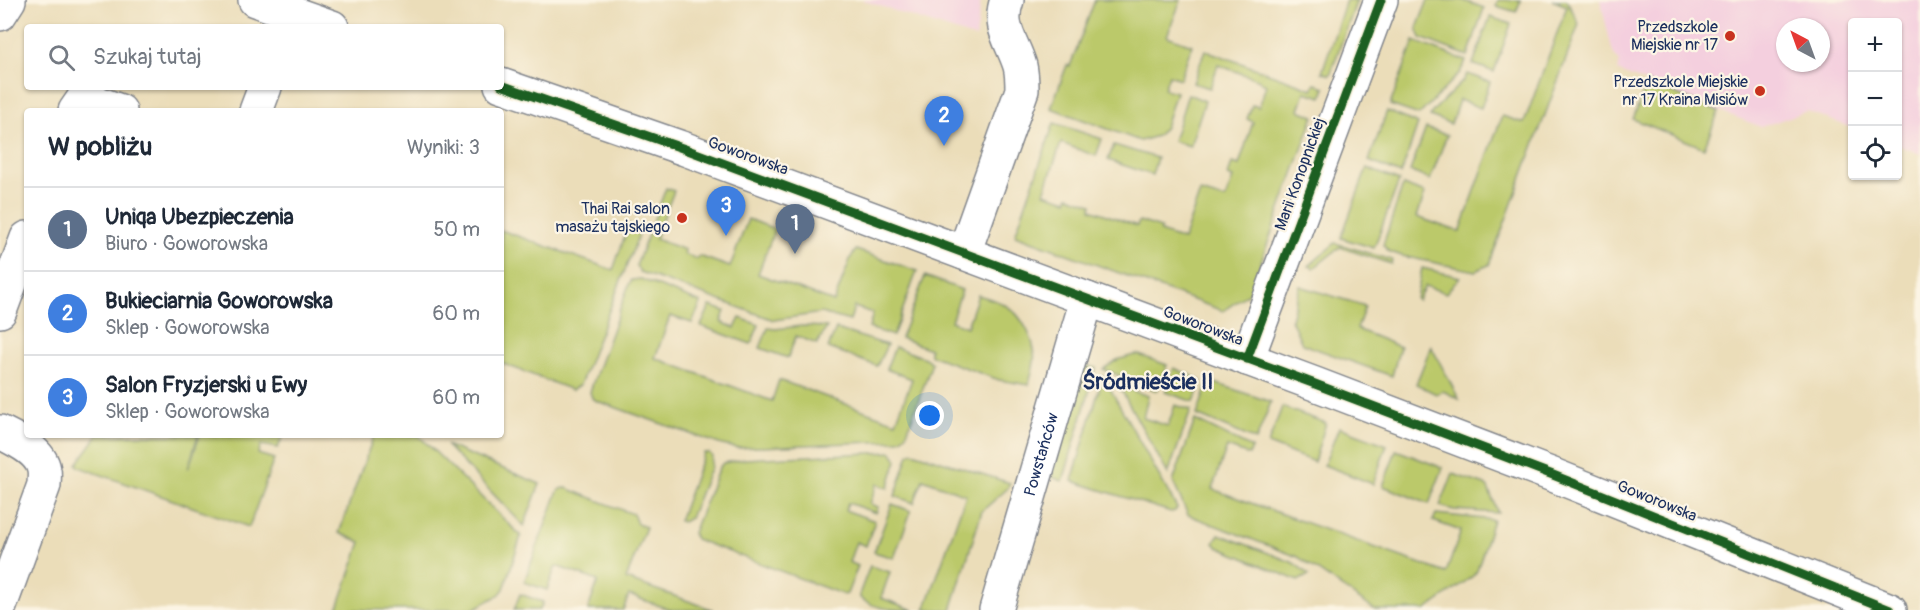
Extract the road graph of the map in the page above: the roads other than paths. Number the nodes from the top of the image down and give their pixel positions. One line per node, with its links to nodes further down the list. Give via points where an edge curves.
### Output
1 (9, 0): 5 (street)
2 (255, 0): 6 (street)
3 (1007, 0): 14 (street, via 1006,35 1019,64 1022,90)
4 (1381, 0): 17 (street, Marii Konopnickiej)
5 (0, 14)
6 (289, 20): 7 (street)
7 (314, 24)
8 (504, 86): 14 (street, Goworowska)
9 (264, 90): 12 (street)
10 (77, 108): 11 (street, via 84,98)
11 (112, 108)
12 (257, 108)
13 (24, 246): 16 (street)
14 (964, 253): 15 (street, Goworowska)
15 (1086, 298): 17 (street, Goworowska); 20 (street, Powstańców)
16 (0, 311)
17 (1247, 359): 21 (street, Goworowska, via 1553,475)
18 (0, 432): 19 (street, via 28,448 45,472 44,485)
19 (0, 606)
20 (996, 610)
21 (1890, 610)

